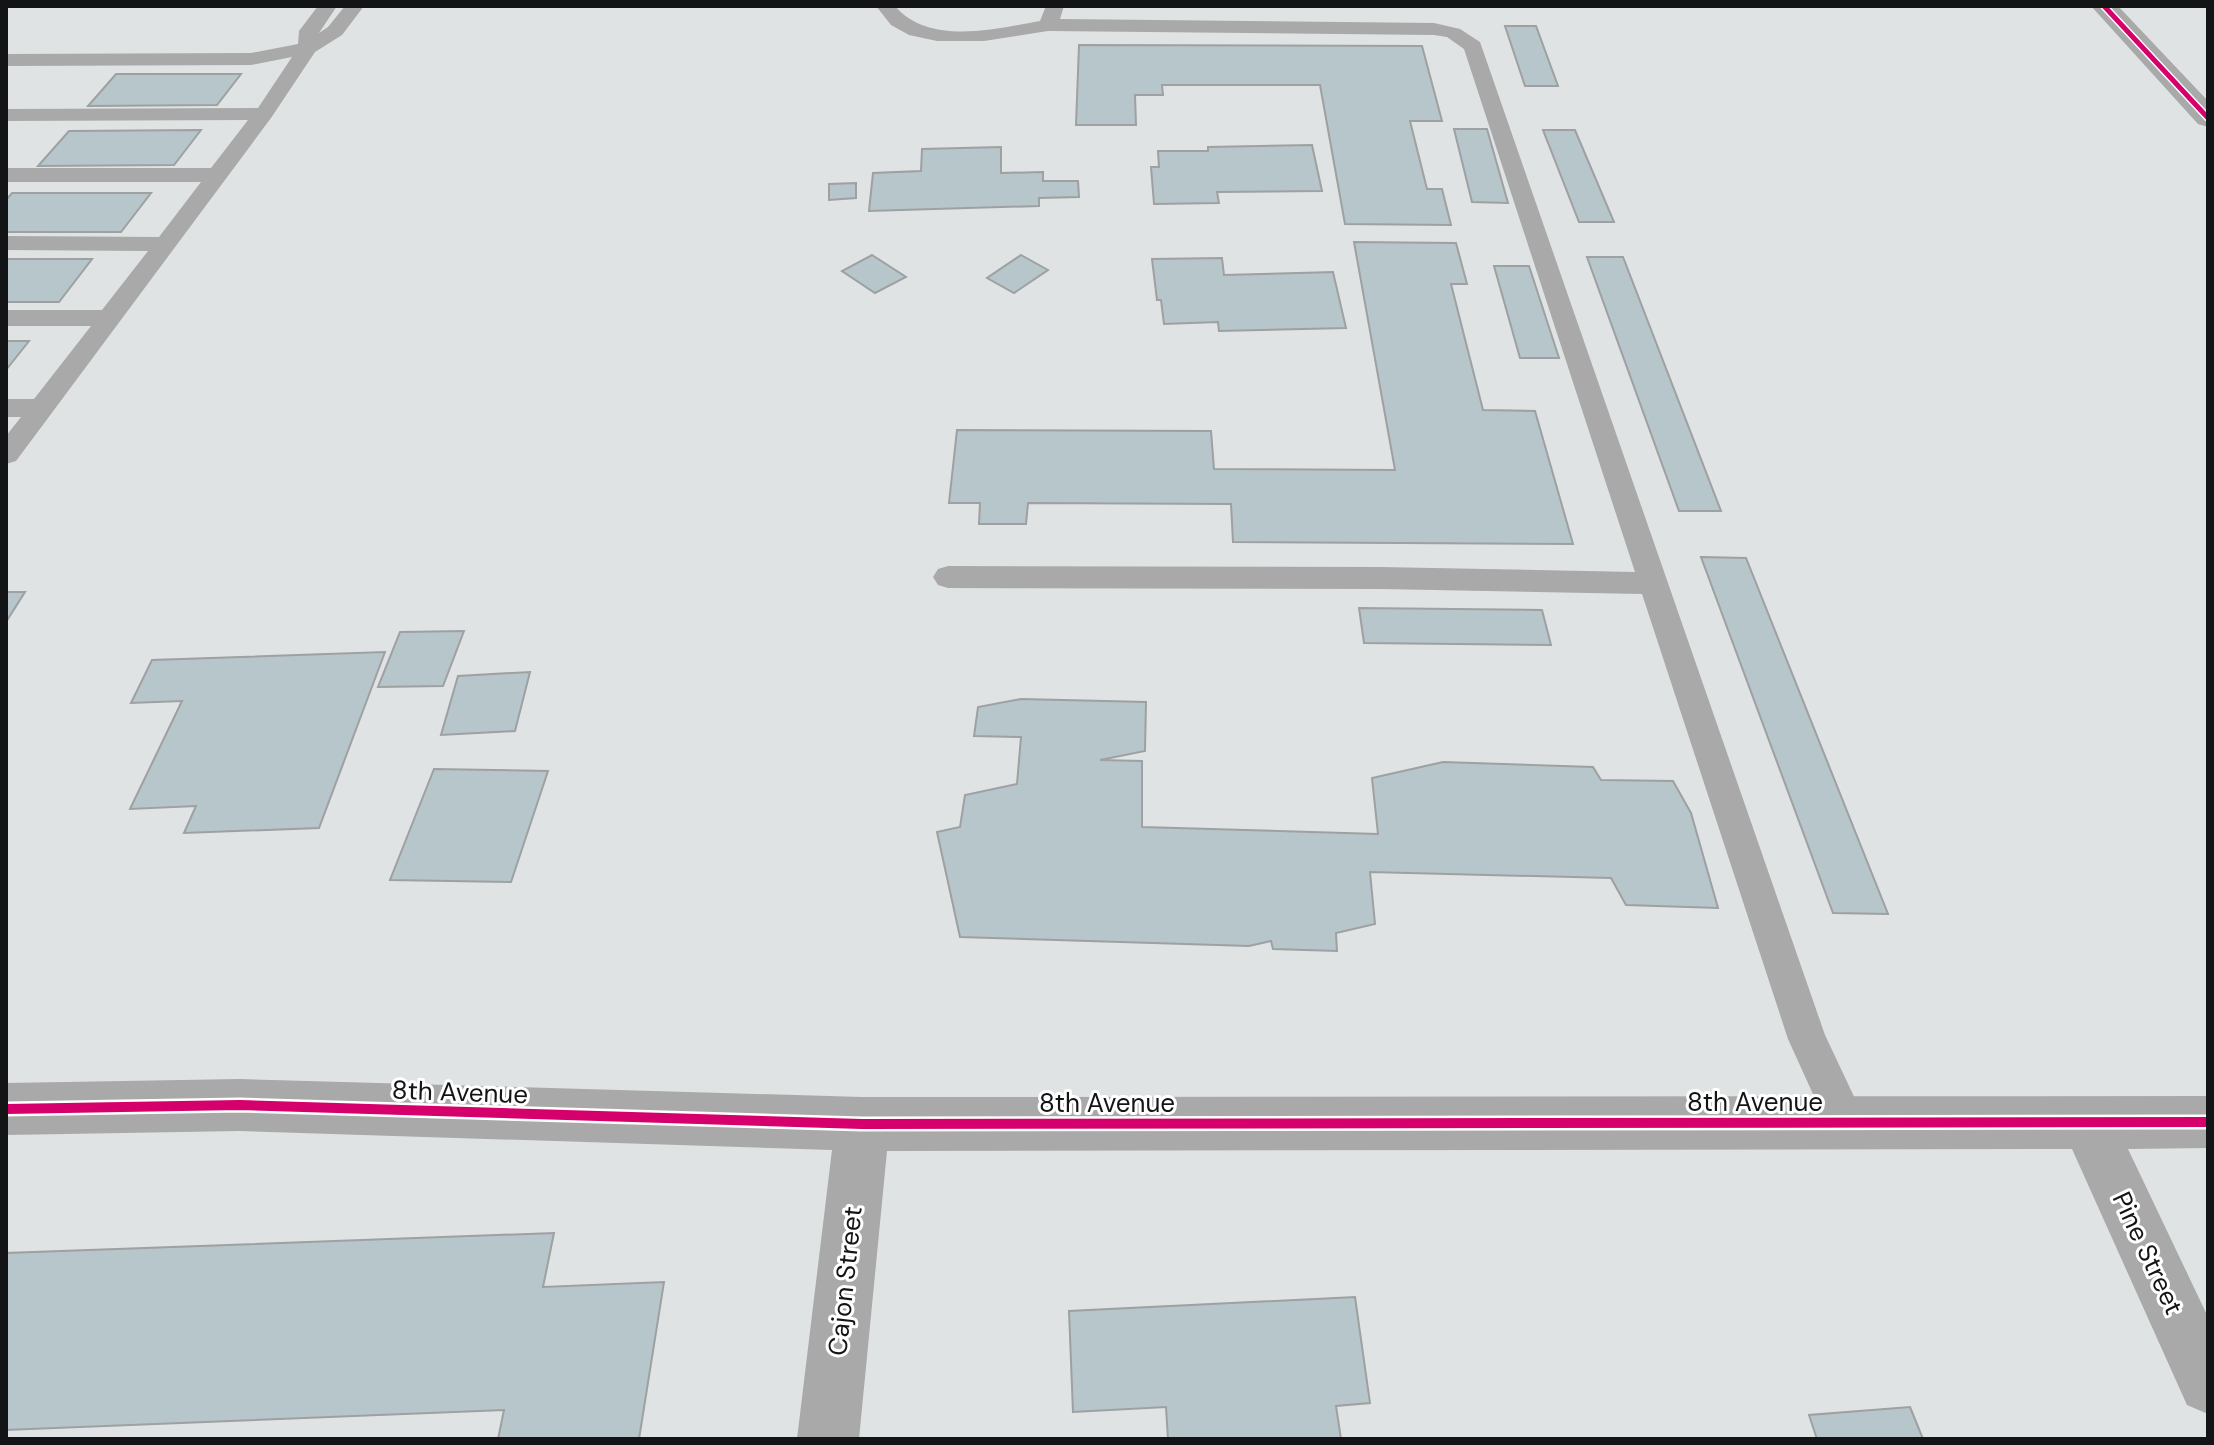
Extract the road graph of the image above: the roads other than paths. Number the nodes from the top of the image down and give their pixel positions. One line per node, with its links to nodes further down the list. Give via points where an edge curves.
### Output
1 (328, 6): 7 (lane, via 309,31)
2 (355, 6): 7 (lane, via 335,31)
3 (885, 6): 5 (lane, via 906,27 938,37 982,36)
4 (2104, 6): 11 (street)
5 (1052, 15): 6 (lane)
6 (1431, 17): 22 (lane, via 1473,46)
7 (308, 48): 8 (lane, via 251,59); 9 (lane)
8 (6, 60)
9 (264, 114): 10 (lane); 13 (lane)
10 (6, 115)
11 (2208, 118)
12 (6, 175): 13 (lane)
13 (218, 175): 15 (lane)
14 (6, 243): 15 (lane)
15 (166, 244): 17 (lane)
16 (6, 318): 17 (lane)
17 (110, 318): 19 (lane)
18 (6, 408): 19 (lane)
19 (42, 408): 20 (lane)
20 (6, 455)
21 (948, 577): 22 (lane)
22 (1654, 583): 24 (lane, via 1807,1039)
23 (6, 1109): 27 (street, 8th Avenue, via 240,1105)
24 (1846, 1122): 25 (street, 8th Avenue); 27 (street, 8th Avenue)
25 (2088, 1122): 26 (street, 8th Avenue); 28 (street, Pine Street)
26 (2208, 1122)
27 (862, 1124): 29 (street, Cajon Street)
28 (2208, 1384)
29 (828, 1439)

